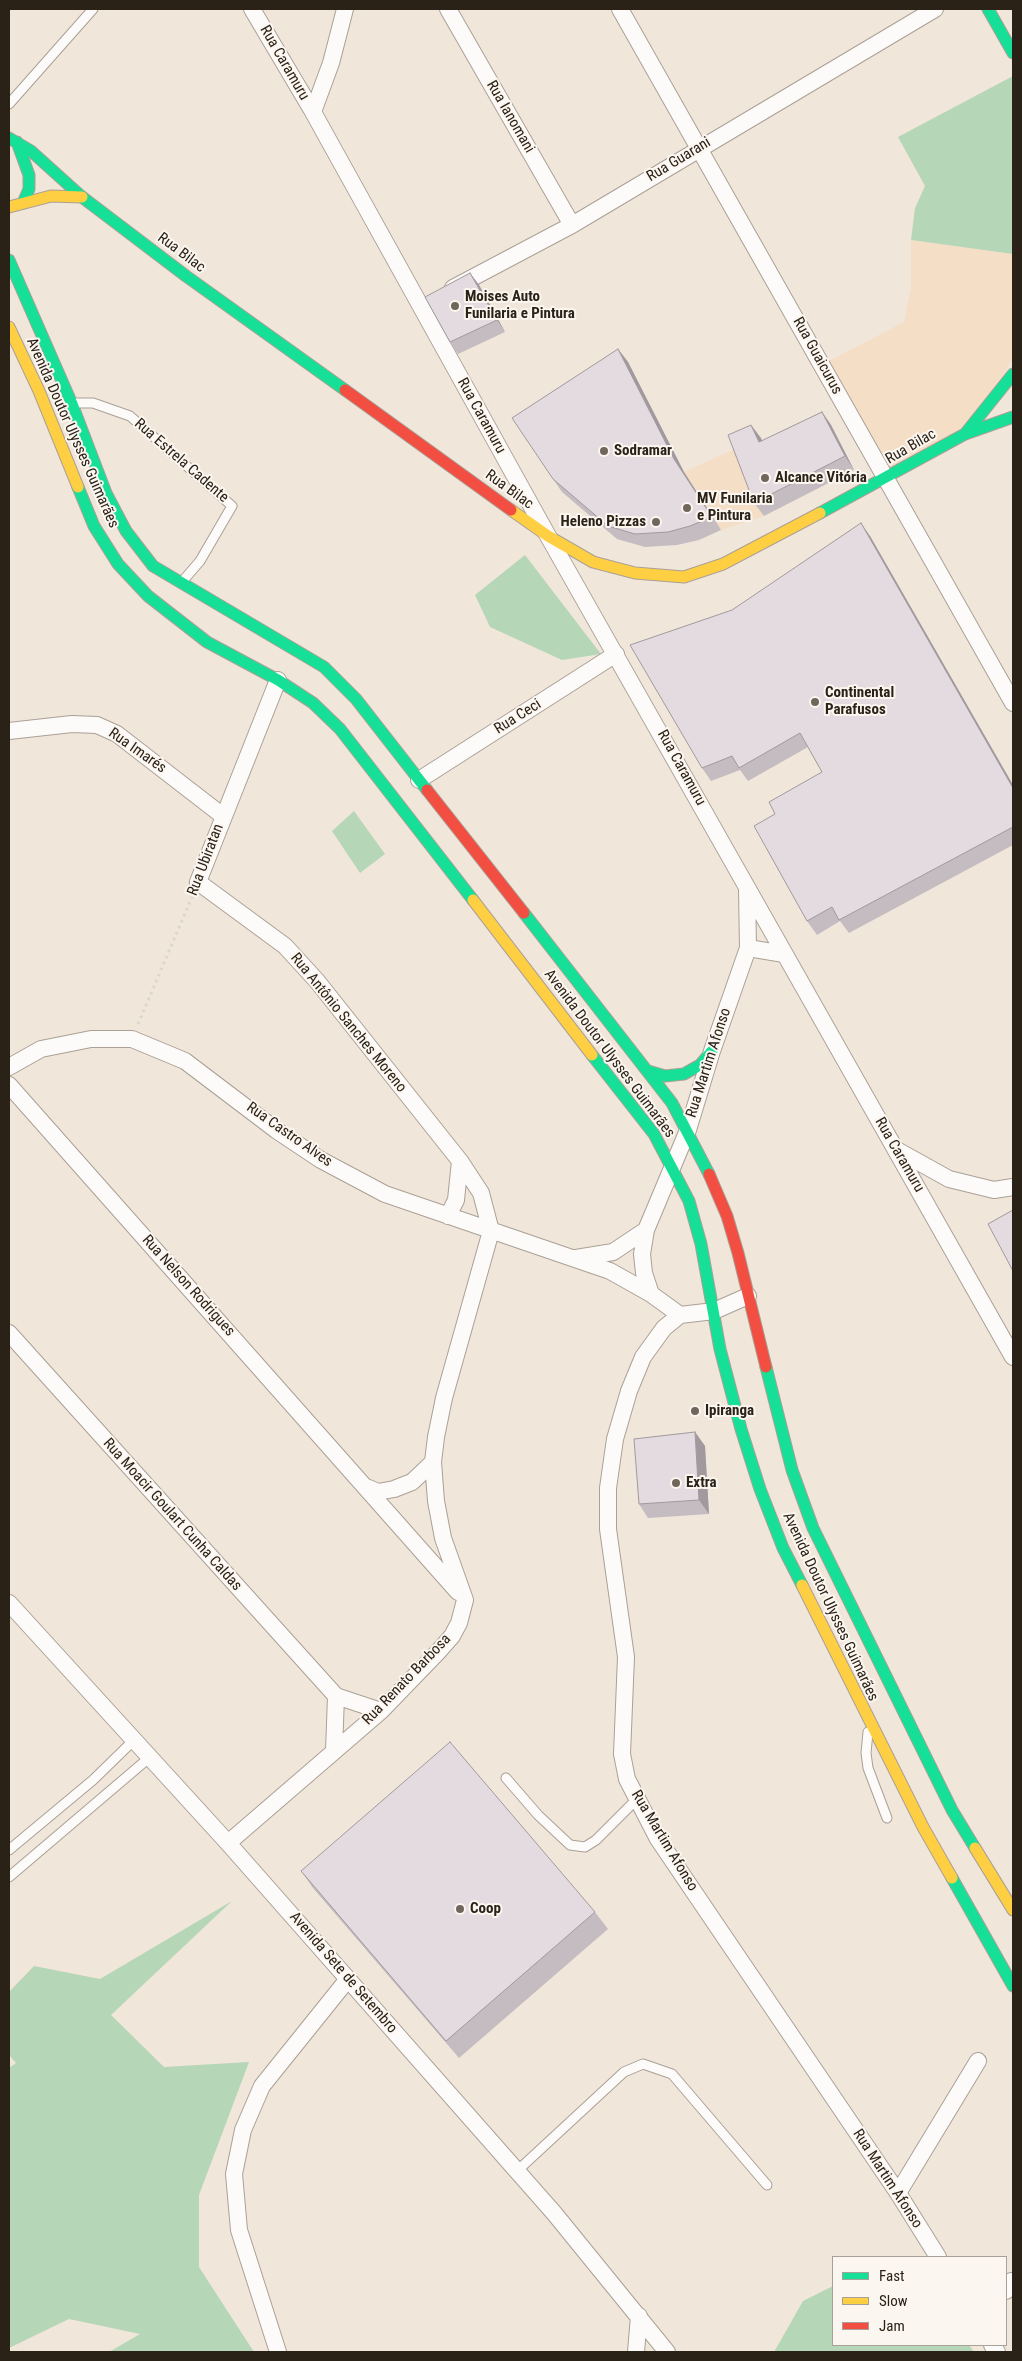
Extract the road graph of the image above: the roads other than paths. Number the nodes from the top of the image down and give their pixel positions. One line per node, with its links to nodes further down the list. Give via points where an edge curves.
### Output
1 (93, 9): 9 (lane)
2 (252, 9): 10 (street, Rua Caramuru)
3 (345, 9): 10 (street, via 331,63)
4 (448, 9): 16 (street, Rua Ianomani)
5 (620, 9): 12 (street, Rua Guaicurus)
6 (935, 9): 12 (street, Rua Guarani)
7 (988, 9): 8 (main road)
8 (1013, 53)
9 (9, 104)
10 (313, 112): 18 (street, Rua Caramuru)
11 (13, 140): 13 (main road, Rua Bilac); 14 (main road, via 29,176 29,189)
12 (700, 147): 16 (street, Rua Guarani); 24 (street, Rua Guaicurus)
13 (82, 197): 14 (main road, via 51,196); 25 (main road, Rua Bilac, via 194,282)
14 (23, 203): 15 (main road)
15 (9, 207)
16 (572, 225): 18 (street, Rua Guarani)
17 (9, 260): 21 (main road, Avenida Doutor Ulysses Guimarães)
18 (420, 305): 25 (street, Rua Caramuru)
19 (9, 327): 28 (main road, Avenida Doutor Ulysses Guimarães, via 94,526 118,564 148,596 207,642)
20 (1013, 374): 23 (main road, Rua Bilac)
21 (72, 404): 26 (main road, Avenida Doutor Ulysses Guimarães, via 106,493 126,531 152,566); 26 (lane, Rua Estrela Cadente, via 92,403 130,416 232,506 200,561)
22 (1013, 416): 23 (main road, Rua Bilac)
23 (965, 434): 24 (main road, Rua Bilac)
24 (886, 479): 25 (main road, Rua Bilac, via 723,564 684,577 635,573 593,562); 29 (street, Rua Guaicurus)
25 (548, 536): 27 (street, Rua Caramuru)
26 (180, 584): 31 (main road, Avenida Doutor Ulysses Guimarães, via 324,666 356,699)
27 (616, 654): 31 (street, Rua Ceci); 34 (street, Rua Caramuru)
28 (278, 680): 32 (street, Rua Ubiratan); 44 (main road, Avenida Doutor Ulysses Guimarães, via 313,703 340,729 654,1134)
29 (1013, 703)
30 (9, 731): 32 (street, Rua Imarés, via 72,724 97,725 117,734)
31 (419, 780): 39 (main road, Avenida Doutor Ulysses Guimarães)
32 (223, 816): 33 (street, Rua Ubiratan)
33 (198, 882): 43 (street, Rua Antônio Sanches Moreno, via 285,946 317,981)
34 (747, 886): 35 (street, Rua Martim Afonso); 36 (street, Rua Caramuru)
35 (748, 948): 36 (street); 37 (street, Rua Martim Afonso)
36 (784, 954): 42 (street, Rua Caramuru)
37 (712, 1051): 39 (main road, via 700,1065 684,1074 665,1076); 41 (street, Rua Martim Afonso)
38 (9, 1067): 46 (street, Rua Castro Alves, via 41,1049 91,1039 132,1039 185,1061 321,1160 385,1194)
39 (648, 1071): 41 (main road, Avenida Doutor Ulysses Guimarães)
40 (9, 1086): 57 (street, Rua Nelson Rodrigues)
41 (688, 1130): 44 (street, Rua Martim Afonso); 51 (main road, Avenida Doutor Ulysses Guimarães, via 727,1216)
42 (896, 1149): 45 (street, via 948,1178 994,1190); 55 (street, Rua Caramuru)
43 (460, 1161): 46 (street, via 456,1200); 48 (street, Rua Antônio Sanches Moreno, via 481,1193)
44 (673, 1167): 47 (street, Rua Martim Afonso); 52 (main road, Avenida Doutor Ulysses Guimarães, via 689,1201)
45 (1013, 1187)
46 (448, 1216): 48 (street, Rua Castro Alves)
47 (646, 1230): 49 (street, Rua Castro Alves, via 612,1252); 50 (street, Rua Martim Afonso, via 642,1254)
48 (491, 1231): 49 (street, Rua Castro Alves); 56 (street, via 444,1398)
49 (576, 1258): 50 (street, Rua Castro Alves, via 610,1271)
50 (651, 1294): 53 (street, Rua Castro Alves)
51 (748, 1296): 52 (street); 72 (main road, Avenida Doutor Ulysses Guimarães, via 782,1436 813,1528 952,1810)
52 (714, 1311): 53 (street); 62 (main road, Avenida Doutor Ulysses Guimarães, via 720,1349 760,1489 783,1548)
53 (680, 1315): 67 (street, Rua Martim Afonso, via 664,1328 643,1357 615,1439 608,1488 608,1529 626,1657 622,1754)
54 (9, 1333): 60 (street, Rua Moacir Goulart Cunha Caldas)
55 (1013, 1357)
56 (433, 1462): 57 (street, via 412,1482 394,1490 378,1492); 58 (street, via 443,1538)
57 (366, 1488): 58 (street, Rua Nelson Rodrigues)
58 (465, 1600): 61 (street, Rua Renato Barbosa, via 452,1636)
59 (12, 1611): 63 (street, Avenida Sete de Setembro)
60 (336, 1696): 61 (street); 64 (street)
61 (380, 1710): 64 (street, Rua Renato Barbosa)
62 (868, 1722): 68 (lane, via 868,1768); 74 (main road, Avenida Doutor Ulysses Guimarães)
63 (134, 1740): 65 (street, Avenida Sete de Setembro); 70 (lane, via 93,1780)
64 (334, 1751): 69 (street, Rua Renato Barbosa)
65 (150, 1757): 69 (street, Avenida Sete de Setembro); 71 (lane)
66 (506, 1778): 67 (lane, via 570,1845 585,1847 596,1840)
67 (636, 1800): 78 (street, Rua Martim Afonso, via 658,1839)
68 (887, 1818)
69 (228, 1842): 73 (street, Avenida Sete de Setembro)
70 (9, 1850)
71 (9, 1877)
72 (1013, 1910)
73 (348, 1979): 76 (street, Avenida Sete de Setembro); 81 (street, via 262,2086 243,2130 234,2174 239,2230)
74 (1013, 1986)
75 (978, 2061): 78 (street)
76 (517, 2171): 77 (lane, via 624,2072 643,2064 672,2074); 80 (street, Avenida Sete de Setembro)
77 (767, 2185)
78 (898, 2193): 79 (street, Rua Martim Afonso)
79 (937, 2256)
80 (639, 2316): 82 (street); 83 (street, Avenida Sete de Setembro)
81 (278, 2352)
82 (636, 2352)
83 (667, 2352)

